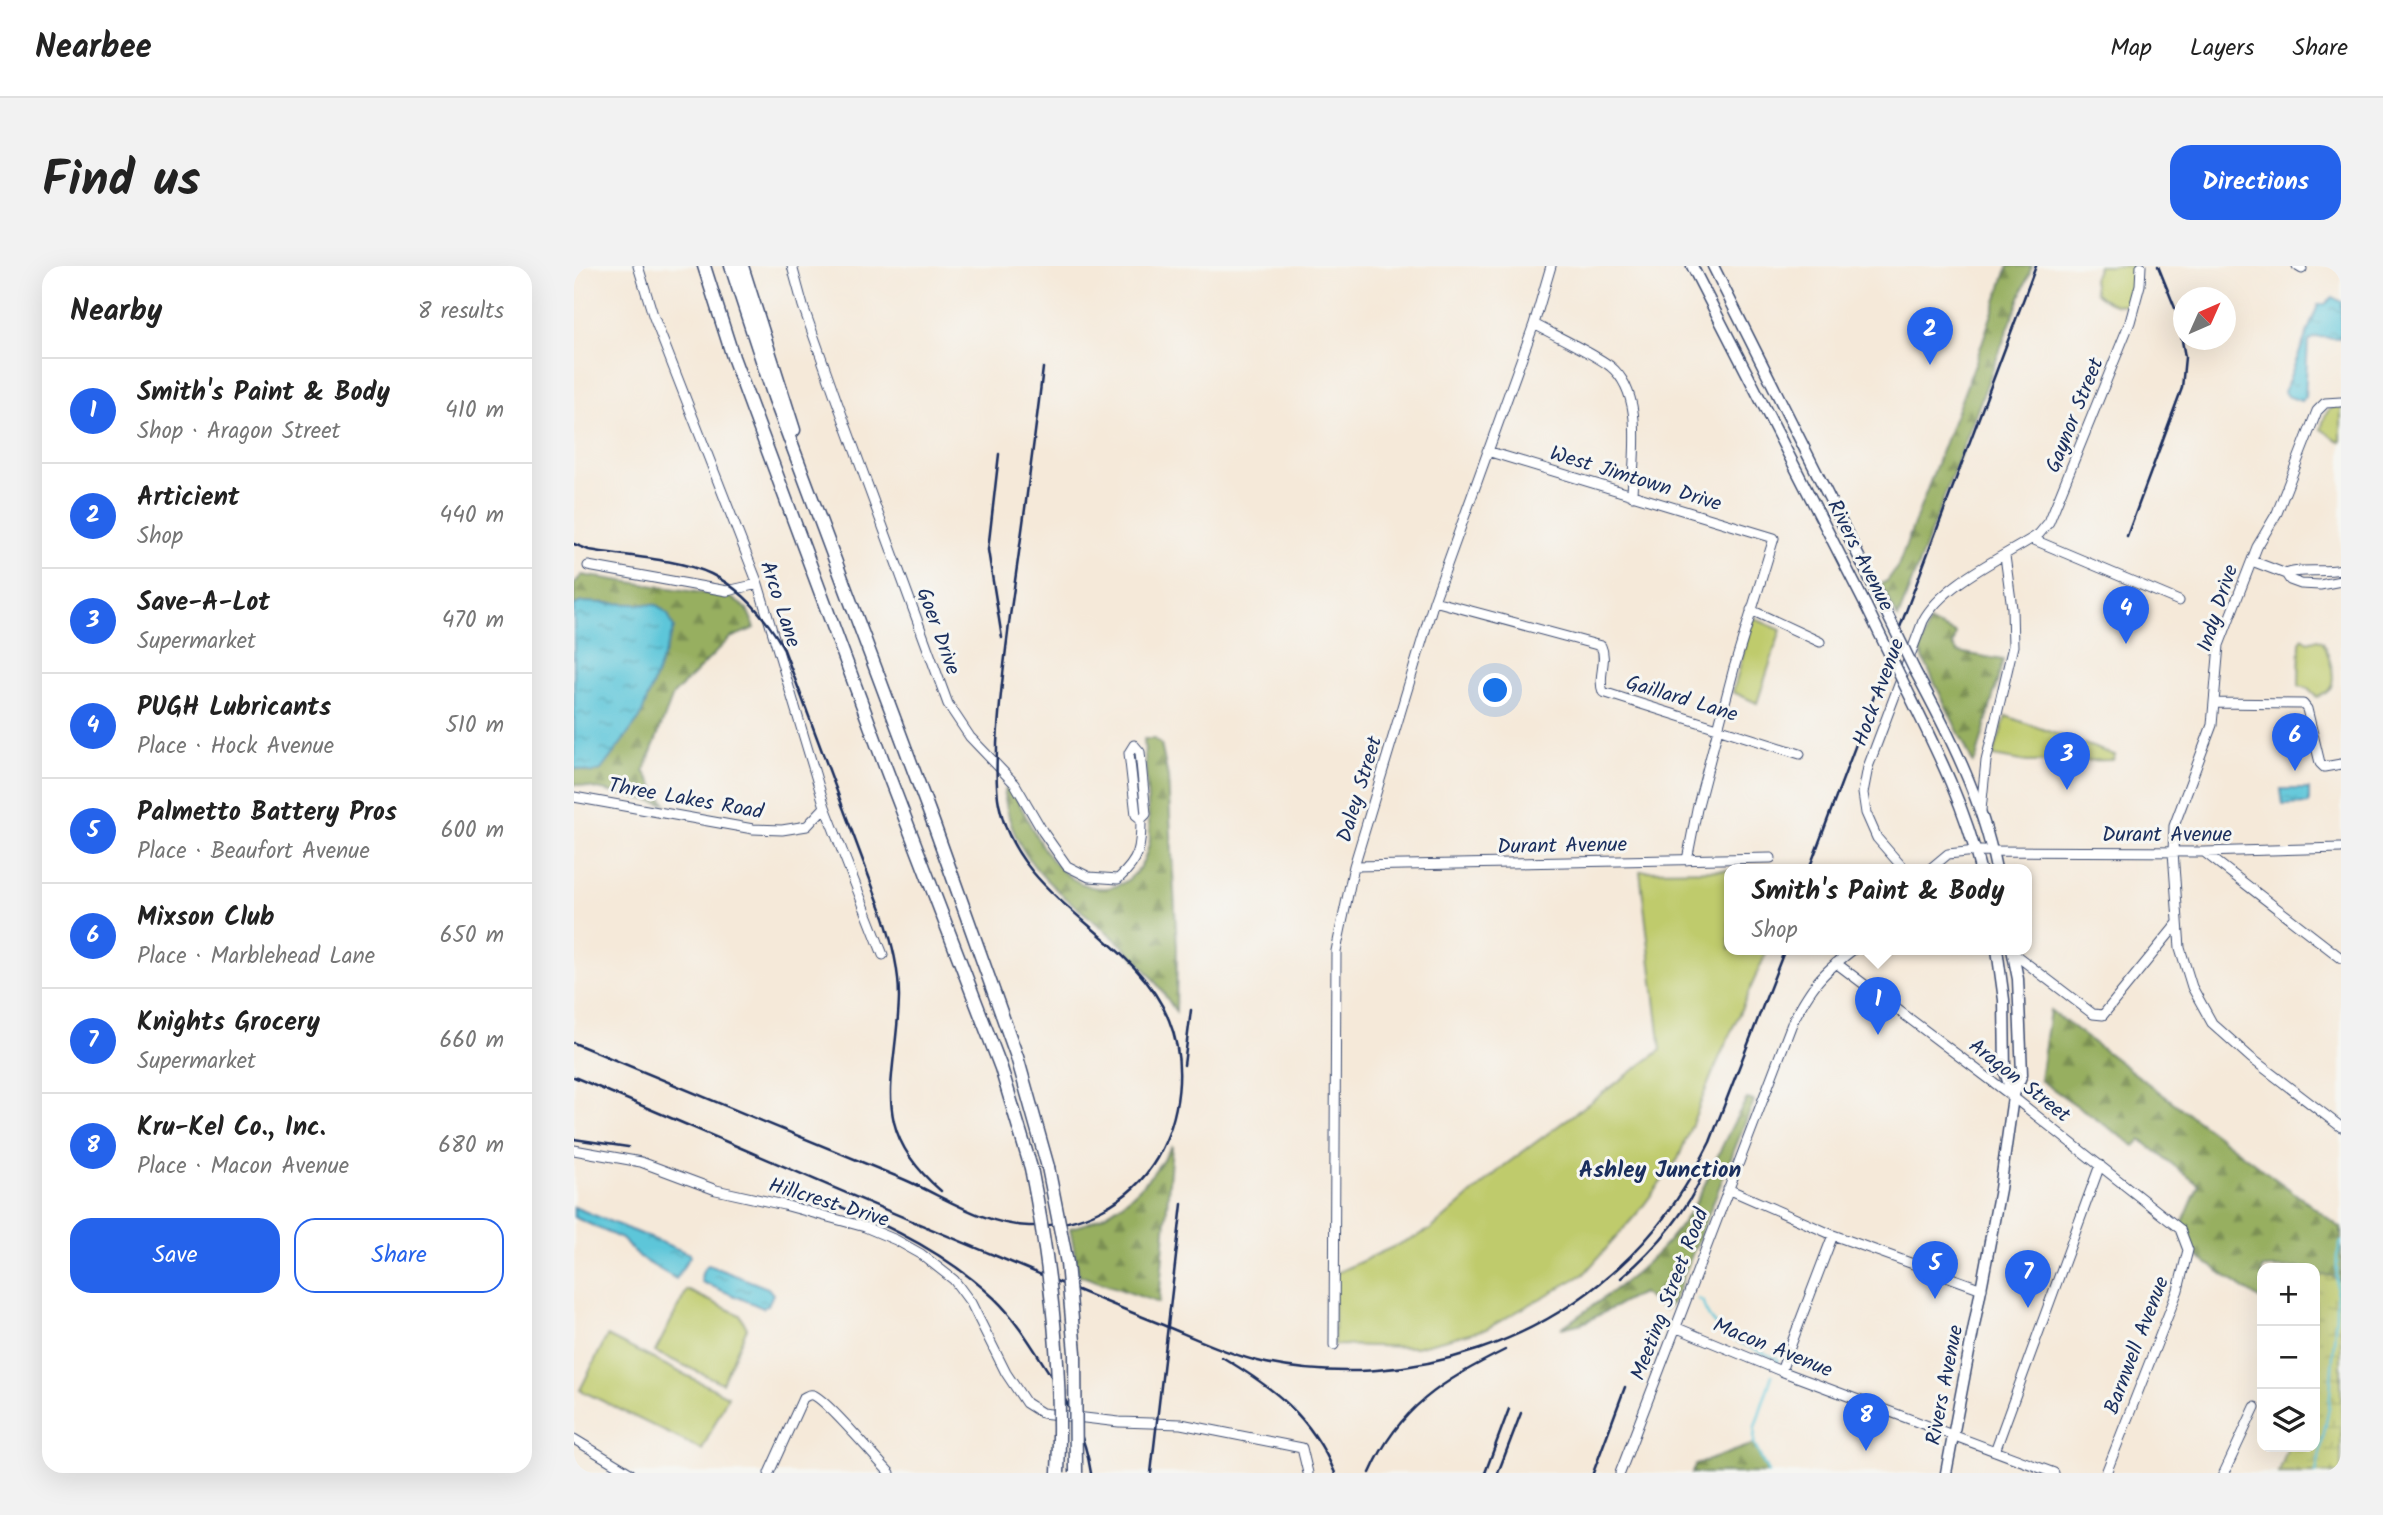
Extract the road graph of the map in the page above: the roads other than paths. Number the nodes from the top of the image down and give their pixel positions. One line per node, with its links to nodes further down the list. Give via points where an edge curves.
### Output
1 (638, 266): 24 (street, Arco Lane)
2 (698, 266): 13 (highway, via 712,313)
3 (704, 266): 13 (highway)
4 (731, 266): 17 (highway)
5 (742, 266): 17 (highway)
6 (792, 266): 36 (street, Goer Drive, via 948,704 970,737 1015,785 1068,866 1089,877 1118,878 1134,865 1141,845)
7 (1551, 266): 11 (street, Daley Street)
8 (1692, 266): 38 (main road, Rivers Avenue, bridge, via 1937,751)
9 (1713, 266): 35 (main road, Rivers Avenue, bridge, via 1954,747)
10 (2141, 266): 16 (street, Gaynor Street, via 2135,305 2117,357 2052,516)
11 (1534, 324): 14 (street, Daley Street); 15 (street, via 1610,366 1625,382 1634,409)
12 (2341, 402): 19 (street, Indy Drive, via 2325,403 2317,411 2277,513)
13 (753, 411): 75 (highway, bridge, via 1001,1068 1031,1168 1057,1335)
14 (1487, 451): 15 (street, West Jimtown Drive); 25 (street, Daley Street)
15 (1632, 496): 27 (street, West Jimtown Drive, via 1774,538)
16 (2032, 539): 18 (street, Gaynor Street); 26 (street)
17 (830, 548): 76 (highway, bridge, via 1017,1057 1048,1167 1066,1263 1075,1353)
18 (2005, 556): 35 (street, via 2013,646 1986,761); 44 (street, Hock Avenue, via 1956,586 1926,614 1868,766 1863,793 1866,813 1882,845)
19 (2252, 561): 22 (street); 29 (street, Indy Drive, via 2219,645)
20 (588, 566): 24 (street, via 727,591)
21 (2341, 569): 22 (street)
22 (2286, 574): 23 (street, via 2301,584)
23 (2341, 581)
24 (758, 584): 34 (street, Arco Lane)
25 (1434, 601): 30 (street, Gaillard Lane, via 1601,646 1605,654 1603,692); 48 (street, Daley Street)
26 (2179, 601)
27 (1751, 610): 28 (street); 30 (street)
28 (1820, 642)
29 (2214, 703): 32 (street, via 2303,704 2322,766); 40 (street, Indy Drive, via 2211,728 2174,826)
30 (1720, 727): 31 (street, Gaillard Lane); 43 (street)
31 (1800, 754)
32 (2341, 764)
33 (574, 797): 34 (street, Three Lakes Road, via 753,830 807,826)
34 (825, 807): 50 (street, Arco Lane)
35 (1980, 812): 39 (main road, Rivers Avenue)
36 (1141, 820): 36 (street, Goer Drive, via 1146,814 1140,752 1134,745 1129,753 1136,815)
37 (2341, 848): 41 (street, Durant Avenue)
38 (1976, 851): 39 (street); 45 (street, via 1948,854); 46 (main road, Rivers Avenue)
39 (1992, 851): 40 (street, Durant Avenue); 47 (main road, Rivers Avenue)
40 (2173, 852): 41 (street, Durant Avenue); 49 (street, Indy Drive)
41 (2204, 852): 55 (street)
42 (1771, 858): 43 (street, Durant Avenue)
43 (1686, 860): 48 (street, Durant Avenue)
44 (1899, 864)
45 (1936, 864)
46 (1979, 864)
47 (1995, 864)
48 (1354, 866): 66 (street, Daley Street, via 1336,951)
49 (2177, 924): 54 (street, via 2100,1015); 58 (street, Indy Drive, via 2192,987 2212,1023 2251,1059)
50 (883, 955)
51 (1846, 955): 56 (street, Meeting Street Road)
52 (1998, 955): 57 (main road, Rivers Avenue, via 2005,1072)
53 (2013, 955): 57 (main road, Rivers Avenue, via 2022,1052 2022,1074)
54 (2017, 955)
55 (2341, 958)
56 (1836, 962): 57 (street, Aragon Street); 61 (street, Meeting Street Road, via 1811,988 1793,1021)
57 (2014, 1097): 60 (street, Aragon Street); 64 (main road, Rivers Avenue)
58 (2341, 1127)
59 (574, 1150): 77 (street, Hillcrest Drive, via 641,1162 716,1190 865,1227 921,1254 954,1280 1006,1373 1026,1403 1042,1413 1181,1424 1302,1448)
60 (2099, 1165): 62 (street, Aragon Street); 71 (street)
61 (1728, 1189): 63 (street); 65 (street, Meeting Street Road)
62 (2179, 1229): 81 (street, Barnwell Avenue, via 2188,1250 2178,1290)
63 (1833, 1236): 64 (street); 67 (street)
64 (1982, 1289): 69 (main road, Rivers Avenue)
65 (1675, 1327): 67 (street, Macon Avenue); 78 (street, Meeting Street Road)
66 (1334, 1345)
67 (1781, 1371): 69 (street, Macon Avenue)
68 (2255, 1407): 82 (street)
69 (1954, 1435): 71 (street, Macon Avenue); 79 (main road, Rivers Avenue)
70 (574, 1439): 72 (street)
71 (1995, 1451): 80 (street, Macon Avenue)
72 (630, 1473)
73 (769, 1473): 74 (street, via 808,1395 828,1408)
74 (890, 1473)
75 (1058, 1473)
76 (1076, 1473)
77 (1308, 1473)
78 (1620, 1473)
79 (1946, 1473)
80 (2054, 1473)
81 (2106, 1473)
82 (2224, 1473)

